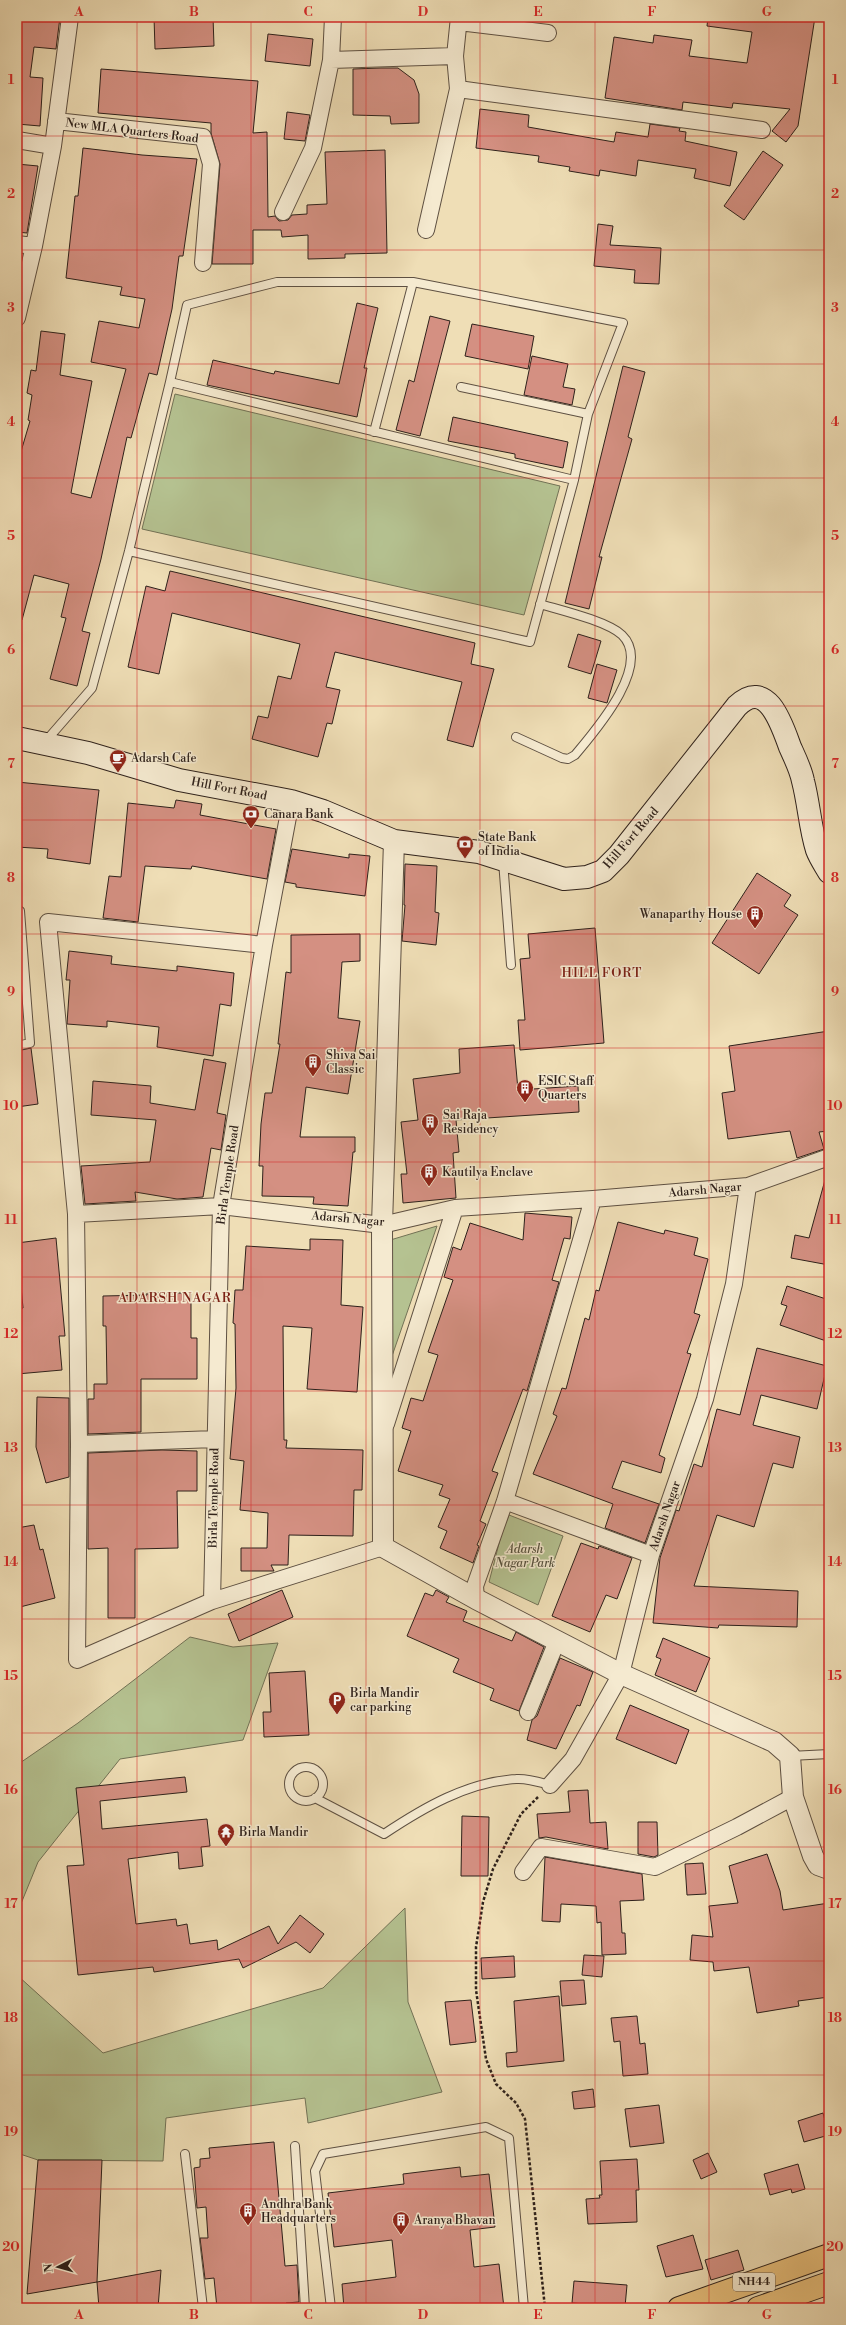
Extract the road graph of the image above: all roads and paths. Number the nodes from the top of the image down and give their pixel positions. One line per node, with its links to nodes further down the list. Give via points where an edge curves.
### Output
1 (70, 17): 8 (street)
2 (333, 17): 6 (street)
3 (459, 20): 4 (street); 5 (street)
4 (548, 33)
5 (455, 56): 6 (street); 7 (street)
6 (331, 60): 12 (street, via 313,148)
7 (458, 89): 9 (street); 13 (street)
8 (56, 121): 11 (street); 16 (street, New MLA Quarters Road, via 203,137 211,164)
9 (762, 130)
10 (17, 140): 11 (street)
11 (54, 146): 15 (street)
12 (283, 212)
13 (426, 230)
14 (17, 244): 15 (street)
15 (34, 246): 18 (street)
16 (203, 263)
17 (413, 282): 19 (lane, via 276,282 187,305); 21 (lane, via 623,323); 22 (lane)
18 (17, 318)
19 (170, 382): 22 (lane); 24 (lane)
20 (461, 387): 21 (lane)
21 (588, 414): 23 (lane)
22 (374, 432): 23 (lane)
23 (574, 480): 25 (lane)
24 (129, 551): 25 (lane, via 530,642); 28 (lane, via 92,688)
25 (540, 604): 26 (lane, via 609,626 622,635 630,647 631,663 606,718 575,755 568,759 562,758)
26 (516, 737)
27 (17, 738): 28 (main road, Hill Fort Road)
28 (44, 743): 29 (main road, Hill Fort Road, via 179,780)
29 (292, 801): 30 (main road, Hill Fort Road, via 323,811); 34 (street, Birla Temple Road)
30 (394, 841): 31 (main road, Hill Fort Road, via 479,852); 43 (street)
31 (503, 860): 32 (main road, Hill Fort Road, via 564,879 587,877 603,871 619,855 737,706 745,699 760,697 768,702 785,734 803,780 818,851); 35 (lane)
32 (829, 872)
33 (17, 911): 36 (lane, via 20,911 30,1043)
34 (264, 945): 40 (street, Birla Temple Road); 42 (street, via 48,922)
35 (511, 964)
36 (17, 1046)
37 (829, 1157): 38 (street)
38 (748, 1186): 39 (street, Adarsh Nagar); 49 (street, Adarsh Nagar, via 734,1284 705,1399)
39 (593, 1199): 41 (street, Adarsh Nagar); 47 (street)
40 (221, 1206): 42 (street, Adarsh Nagar); 43 (street, Adarsh Nagar); 45 (street, Birla Temple Road)
41 (455, 1208): 43 (street, Adarsh Nagar); 44 (street)
42 (76, 1214): 46 (street)
43 (382, 1224): 44 (street)
44 (383, 1433): 48 (street)
45 (215, 1439): 46 (street); 51 (street, Birla Temple Road)
46 (79, 1444): 51 (street, via 77,1660)
47 (504, 1501): 49 (street); 50 (street, via 475,1586)
48 (383, 1547): 50 (street); 51 (street)
49 (651, 1555): 53 (street, Adarsh Nagar)
50 (476, 1599): 52 (street)
51 (212, 1601)
52 (557, 1641): 53 (street); 54 (street)
53 (621, 1674): 56 (street, via 774,1742); 57 (street, Adarsh Nagar, via 573,1759)
54 (528, 1712)
55 (829, 1754): 56 (lane)
56 (790, 1756): 58 (street)
57 (550, 1785): 59 (lane, via 517,1779 477,1786 425,1807 384,1834); 70 (path, via 521,1814 493,1869 483,1902 476,1954 476,1990 486,2059 496,2084 516,2103 525,2119)
58 (793, 1797): 60 (street, via 813,1856 818,1865); 61 (street, via 655,1867 541,1847)
59 (315, 1798): 59 (lane, via 304,1800 290,1791 289,1779 301,1767 311,1768 320,1774 321,1789)
60 (829, 1869)
61 (524, 1872)
62 (295, 2146): 67 (lane)
63 (185, 2154): 66 (lane)
64 (829, 2255): 71 (highway, NH44)
65 (829, 2283): 72 (highway, NH44)
66 (203, 2308)
67 (305, 2308)
68 (331, 2308): 69 (lane, via 315,2171 323,2154 486,2127 509,2138)
69 (524, 2308)
70 (545, 2308)
71 (679, 2308)
72 (758, 2308)

